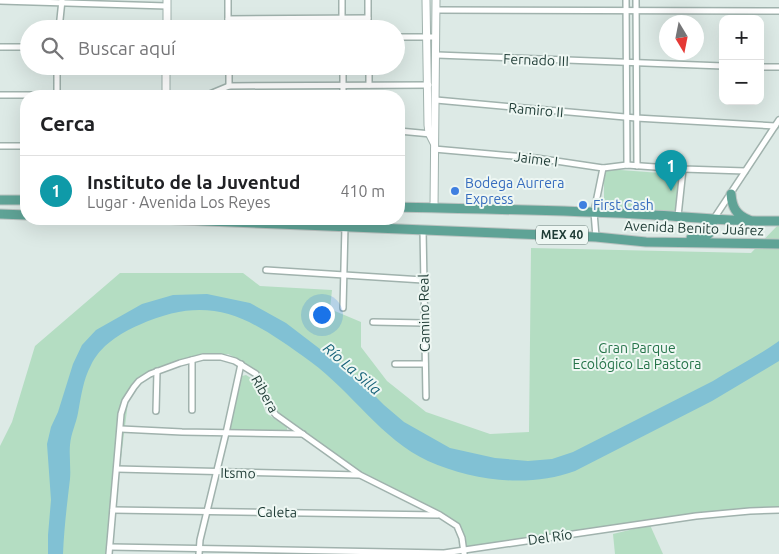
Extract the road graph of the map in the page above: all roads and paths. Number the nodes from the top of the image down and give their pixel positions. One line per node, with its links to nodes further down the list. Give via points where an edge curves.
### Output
1 (228, 0): 17 (street)
2 (342, 0): 15 (street)
3 (368, 0): 16 (street)
4 (426, 0): 21 (street)
5 (436, 0): 11 (street)
6 (626, 0): 12 (street)
7 (636, 0): 13 (street)
8 (0, 1): 9 (street)
9 (62, 1): 10 (street); 18 (street)
10 (167, 3): 19 (street)
11 (436, 10): 12 (street); 22 (street)
12 (626, 10): 13 (street); 26 (street)
13 (636, 10): 14 (street); 27 (street)
14 (779, 11)
15 (342, 18): 16 (street); 17 (street)
16 (368, 18)
17 (228, 19)
18 (60, 20)
19 (166, 20)
20 (405, 37): 21 (street)
21 (426, 37): 22 (street); 36 (street)
22 (436, 37): 25 (street)
23 (0, 47): 24 (street)
24 (20, 47)
25 (436, 55): 26 (street, Fernado III); 38 (street)
26 (626, 64): 27 (street, Fernado III); 48 (street)
27 (636, 64): 28 (street, Fernado III); 49 (street)
28 (719, 66)
29 (764, 67): 30 (street)
30 (779, 67)
31 (57, 75): 41 (street)
32 (166, 75): 42 (street)
33 (229, 75): 39 (street)
34 (343, 75): 40 (street)
35 (369, 75): 37 (street)
36 (427, 84): 37 (street); 38 (street); 53 (street)
37 (369, 85): 40 (street)
38 (436, 85): 47 (street)
39 (229, 86): 40 (street); 43 (street)
40 (344, 86): 44 (street)
41 (57, 90)
42 (165, 90)
43 (219, 90)
44 (344, 90)
45 (0, 95): 46 (street)
46 (20, 95)
47 (436, 100): 48 (street, Ramiro II); 53 (street)
48 (626, 117): 49 (street, Ramiro II); 57 (street)
49 (636, 118): 51 (street, Ramiro II); 58 (street)
50 (779, 120): 51 (street)
51 (775, 126): 61 (street)
52 (405, 132): 53 (street)
53 (432, 134): 56 (street)
54 (0, 146): 55 (street)
55 (20, 146)
56 (434, 146): 59 (street, Jaime I); 66 (street)
57 (627, 165): 58 (street, Jaime I); 59 (street, Jaime I)
58 (637, 166): 60 (street, Jaime I)
59 (603, 168): 67 (street)
60 (684, 169): 61 (street, Jaime I); 70 (street)
61 (745, 171): 62 (street)
62 (731, 194): 71 (street); 73 (main road, via 734,209)
63 (0, 200): 64 (main road)
64 (20, 200)
65 (405, 207): 66 (main road, Avenida Benito Juárez / MEX 40)
66 (434, 208): 67 (main road, Avenida Benito Juárez / MEX 40)
67 (594, 212): 70 (main road, Avenida Benito Juárez / MEX 40); 77 (street)
68 (0, 214): 69 (main road)
69 (20, 215)
70 (678, 216): 71 (main road, Avenida Benito Juárez / MEX 40)
71 (713, 220): 73 (main road, Avenida Benito Juárez / MEX 40); 78 (main road, via 712,231 708,235)
72 (779, 220): 73 (main road, Avenida Benito Juárez / MEX 40)
73 (751, 222)
74 (325, 225): 75 (main road, Avenida Benito Juárez / MEX 40)
75 (345, 226): 76 (main road, Avenida Benito Juárez / MEX 40); 81 (street)
76 (423, 230): 77 (main road, Avenida Benito Juárez / MEX 40); 82 (street, Camino Real)
77 (596, 236): 78 (main road, Avenida Benito Juárez / MEX 40)
78 (646, 242): 79 (main road, Avenida Benito Juárez / MEX 40)
79 (779, 244)
80 (266, 270): 81 (street)
81 (343, 276): 82 (street); 83 (street)
82 (423, 280): 85 (street, Camino Real)
83 (343, 308)
84 (373, 322): 85 (street)
85 (424, 323): 89 (street, Camino Real)
86 (192, 360): 87 (street, Ribera, via 221,357); 90 (street, Ribera); 92 (street)
87 (241, 364): 95 (street); 96 (street, Ribera, via 256,374 272,412)
88 (395, 364): 89 (street)
89 (425, 364): 91 (street, Camino Real)
90 (157, 371): 93 (street); 94 (street, Ribera, via 139,382 129,394 122,408)
91 (426, 397)
92 (192, 410)
93 (156, 411)
94 (121, 429): 95 (street); 97 (street, Ribera)
95 (226, 433): 96 (street); 98 (street)
96 (303, 434): 99 (street, Ribera)
97 (117, 469): 98 (street, Itsmo); 100 (street, Ribera)
98 (217, 472): 99 (street, Itsmo); 102 (street)
99 (360, 475): 103 (street, Ribera)
100 (113, 510): 102 (street, Caleta); 104 (street, Ribera)
101 (779, 510): 106 (street, Del Río, via 696,516)
102 (207, 511): 103 (street, Caleta); 105 (street)
103 (440, 515): 106 (street, Ribera, via 457,526)
104 (110, 547): 105 (street, Del Río); 107 (street, Ribera)
105 (199, 552): 106 (street, Del Río)
106 (464, 552)
107 (109, 554)

